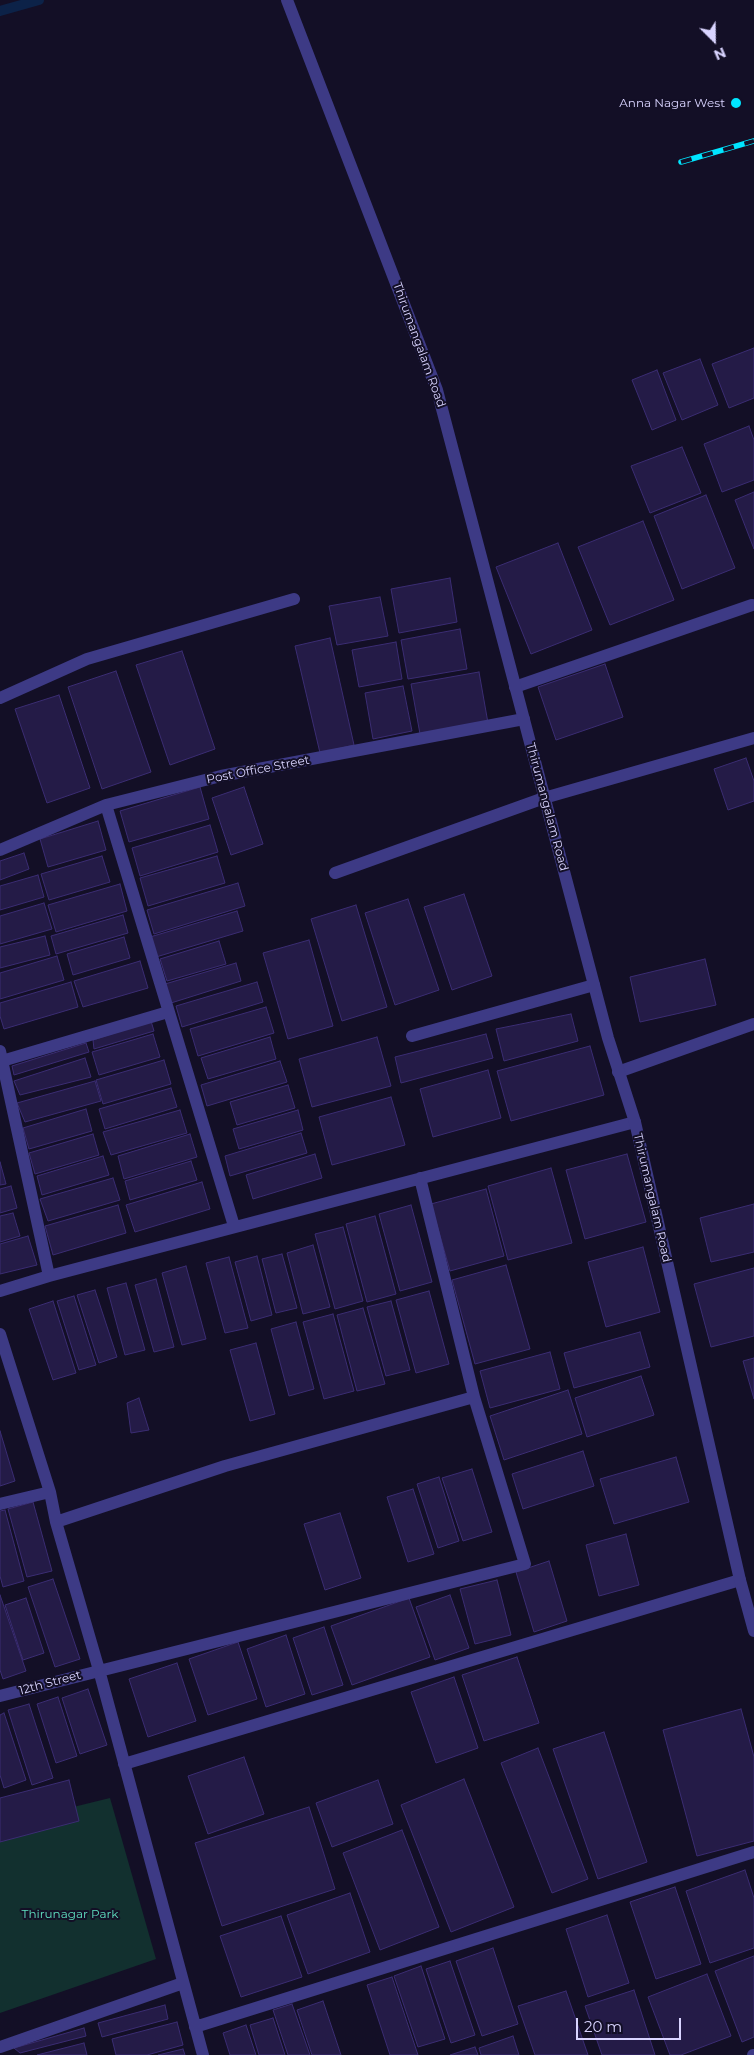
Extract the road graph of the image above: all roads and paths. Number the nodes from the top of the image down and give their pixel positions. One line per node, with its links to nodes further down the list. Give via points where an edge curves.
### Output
1 (286, 0): 4 (street, Thirumangalam Road, via 437,390)
2 (294, 599): 5 (street, via 87,659)
3 (752, 605): 4 (street)
4 (515, 687): 6 (street, Thirumangalam Road)
5 (0, 698)
6 (524, 719): 8 (street, Thirumangalam Road); 9 (street, Post Office Street, via 221,776)
7 (754, 738): 8 (street)
8 (544, 798): 11 (street); 12 (street, Thirumangalam Road)
9 (106, 805): 10 (street, Post Office Street); 13 (street)
10 (0, 850)
11 (335, 873)
12 (594, 985): 15 (street); 17 (street, Thirumangalam Road)
13 (168, 1012): 16 (street); 20 (street)
14 (754, 1024): 17 (street)
15 (412, 1036)
16 (1, 1056): 21 (street)
17 (618, 1072): 18 (street, Thirumangalam Road)
18 (635, 1122): 19 (street); 28 (street, Thirumangalam Road)
19 (420, 1178): 20 (street); 24 (street)
20 (234, 1226): 21 (street)
21 (49, 1276): 22 (street)
22 (0, 1291)
23 (0, 1334): 25 (street)
24 (474, 1397): 27 (street, via 225,1466); 30 (street, 12th Street, via 525,1564)
25 (50, 1492): 26 (street); 27 (street)
26 (0, 1504)
27 (56, 1522): 30 (street)
28 (740, 1580): 29 (street, Thirumangalam Road); 32 (street)
29 (754, 1631)
30 (99, 1670): 31 (street, 12th Street); 32 (street)
31 (0, 1696)
32 (124, 1764): 34 (street)
33 (754, 1852): 35 (street)
34 (183, 1983): 35 (street); 36 (street)
35 (195, 2027): 38 (street)
36 (0, 2048): 37 (street)
37 (2, 2055)
38 (203, 2055)

